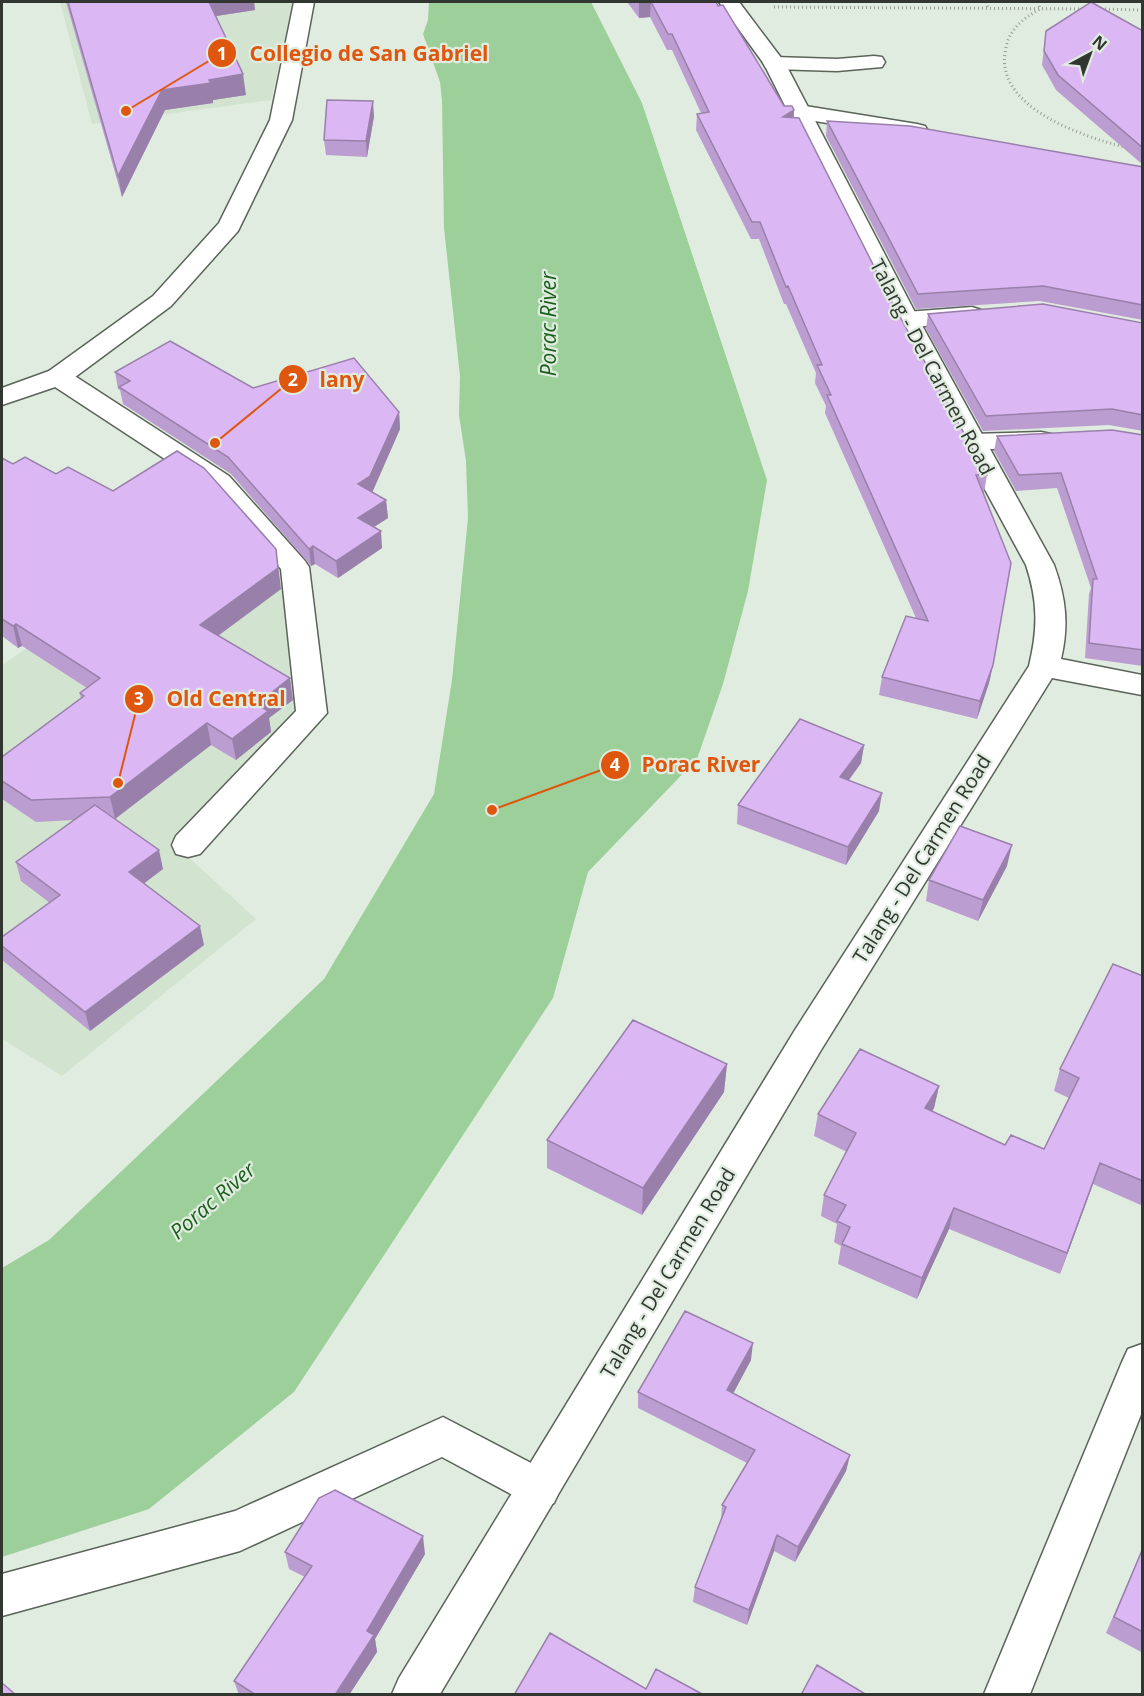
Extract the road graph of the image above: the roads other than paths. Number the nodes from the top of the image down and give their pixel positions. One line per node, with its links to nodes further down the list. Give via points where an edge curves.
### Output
1 (304, 2): 9 (street, via 281,120 230,226 162,302)
2 (730, 4): 4 (street, Talang - Del Carmen Road)
3 (874, 62): 4 (street)
4 (774, 63): 5 (street, Talang - Del Carmen Road)
5 (799, 112): 6 (street); 8 (street, Talang - Del Carmen Road)
6 (936, 135)
7 (995, 313): 8 (street)
8 (906, 320): 12 (street, Talang - Del Carmen Road)
9 (58, 377): 10 (street); 15 (street, via 219,482 295,567 312,713)
10 (2, 397)
11 (1064, 438): 12 (street)
12 (971, 442): 13 (street, Talang - Del Carmen Road, via 1040,565 1052,597 1053,629)
13 (1044, 666): 14 (street); 17 (street, Talang - Del Carmen Road, via 808,1040)
14 (1143, 685)
15 (188, 845)
16 (1143, 1362): 20 (street)
17 (539, 1489): 18 (street, via 443,1436 240,1530); 19 (street, Talang - Del Carmen Road)
18 (2, 1595)
19 (415, 1695)
20 (1007, 1695)

